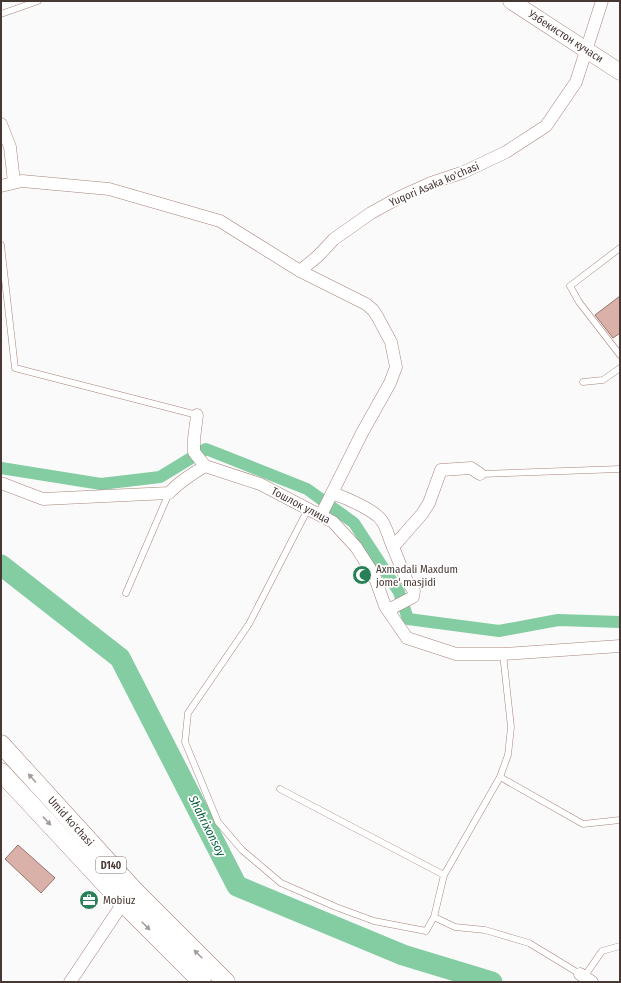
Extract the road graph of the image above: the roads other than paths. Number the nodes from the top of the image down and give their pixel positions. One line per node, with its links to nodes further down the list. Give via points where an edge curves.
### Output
1 (38, 1): 4 (lane)
2 (511, 1): 5 (street, Узбекистон кучаси)
3 (602, 1): 5 (street, Yuqori Asaka ko'chasi)
4 (1, 14)
5 (586, 50): 6 (street, Узбекистон кучаси); 12 (street, Yuqori Asaka ko'chasi, via 576,82 546,126 506,152 464,172 431,182 371,213 334,239)
6 (620, 72)
7 (1, 124): 8 (street, via 10,147)
8 (14, 182): 9 (street); 12 (street, via 108,189 220,221)
9 (1, 186)
10 (1, 245): 16 (lane, via 15,368)
11 (620, 248): 13 (lane, via 570,286 579,302)
12 (300, 271): 22 (street, via 373,310 391,342 396,366 390,384)
13 (620, 355)
14 (620, 368): 15 (lane, via 603,380)
15 (583, 382)
16 (197, 415): 17 (street, via 194,439)
17 (199, 459): 21 (street, via 187,477); 23 (street, Тошлок улица, via 260,484)
18 (620, 469): 19 (lane)
19 (480, 474): 25 (street, via 471,468 442,470 429,503)
20 (1, 483): 21 (street, via 43,499)
21 (169, 493): 26 (lane)
22 (332, 493): 24 (street); 25 (street, via 348,499 382,520)
23 (308, 509): 24 (street, Тошлок улица); 37 (lane, via 249,624 188,713 185,742 218,822 242,850 281,883 374,921 426,931)
24 (321, 515): 27 (street, Тошлок улица, via 334,522 356,547 374,576)
25 (393, 547): 27 (street, via 406,579 414,591 413,597)
26 (126, 593)
27 (388, 610): 29 (street, Тошлок улица, via 407,638 456,654)
28 (620, 646): 29 (street, Тошлок улица)
29 (503, 654): 32 (lane, via 511,727 508,755)
30 (1, 744): 42 (main road, Umid ko'chasi / D140, one-way to 30, via 134,890)
31 (1, 772): 36 (main road, Umid ko'chasi / D140, one-way to 36)
32 (500, 777): 34 (lane, via 583,824); 35 (lane)
33 (280, 789): 35 (lane)
34 (620, 820)
35 (444, 875): 37 (lane)
36 (124, 903): 40 (street); 41 (main road, Umid ko'chasi / D140, one-way to 41)
37 (434, 917): 39 (lane, via 456,927 485,930 529,943)
38 (620, 946): 39 (lane, via 602,951)
39 (586, 977)
40 (70, 982)
41 (202, 982)
42 (226, 982)

